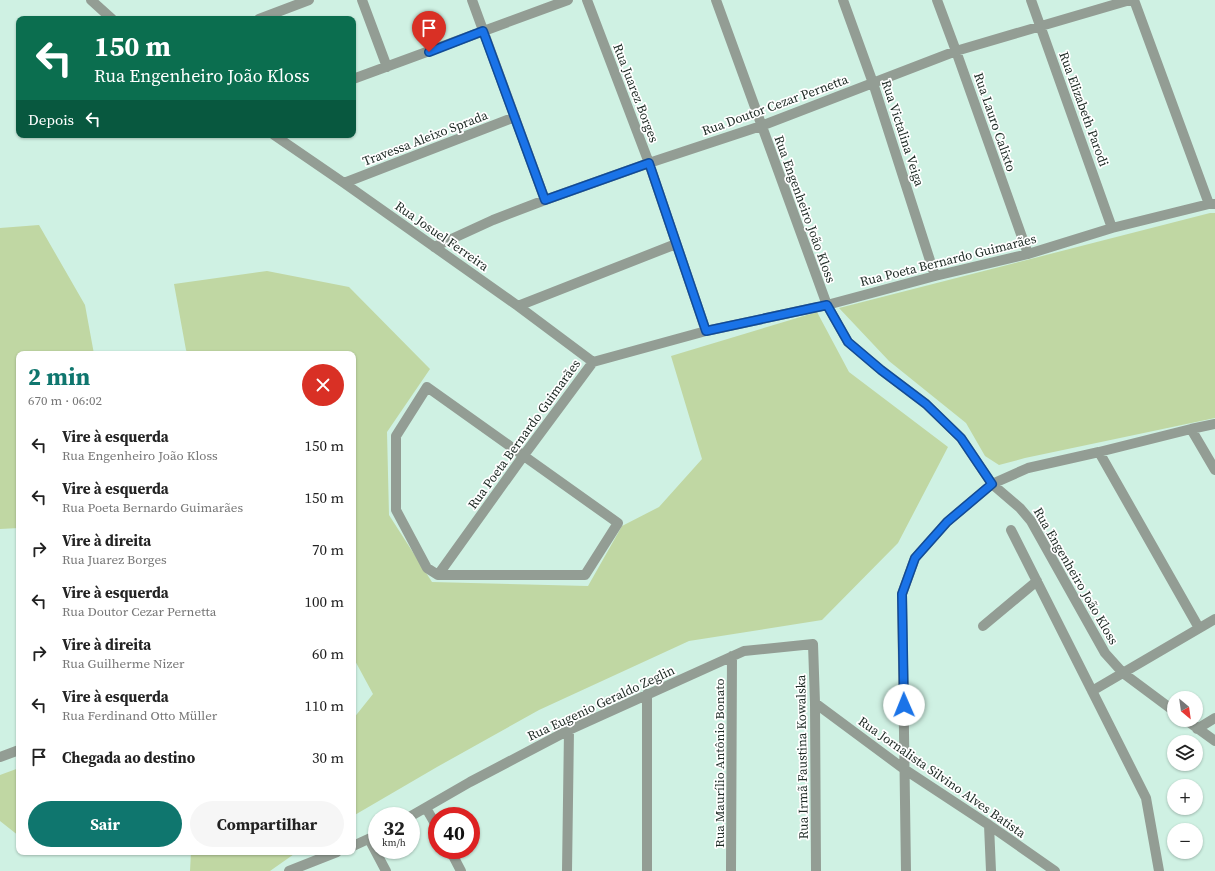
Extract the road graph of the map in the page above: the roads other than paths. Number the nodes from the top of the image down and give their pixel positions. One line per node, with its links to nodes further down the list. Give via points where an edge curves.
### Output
1 (91, 0): 13 (street)
2 (309, 0): 14 (street)
3 (362, 0): 18 (street)
4 (472, 0): 16 (street)
5 (568, 0): 16 (street)
6 (587, 0): 24 (street, Rua Juarez Borges)
7 (716, 0): 22 (street, Rua Engenheiro João Kloss)
8 (843, 0): 20 (street, Rua Victalina Veiga)
9 (937, 0): 17 (street, Rua Lauro Calixto)
10 (1031, 0): 15 (street, Rua Elizabeth Parodi)
11 (1130, 0): 15 (street, Rua Doutor Cezar Pernetta)
12 (1134, 0): 27 (street)
13 (109, 16)
14 (267, 16)
15 (1041, 27): 17 (street, Rua Doutor Cezar Pernetta); 28 (street, Rua Elizabeth Parodi)
16 (483, 31): 18 (street); 21 (street)
17 (956, 50): 20 (street, Rua Doutor Cezar Pernetta); 31 (street, Rua Lauro Calixto)
18 (388, 67): 19 (street)
19 (356, 78)
20 (872, 83): 22 (street, Rua Doutor Cezar Pernetta); 32 (street, Rua Victalina Veiga)
21 (515, 117): 25 (street, Travessa Aleixo Sprada); 26 (street)
22 (761, 126): 24 (street, Rua Doutor Cezar Pernetta); 33 (street, Rua Engenheiro João Kloss)
23 (278, 138): 25 (street, Rua Josuel Ferreira)
24 (649, 163): 26 (street, Rua Doutor Cezar Pernetta); 29 (street, Rua Juarez Borges)
25 (344, 183): 30 (street, Rua Josuel Ferreira)
26 (545, 200): 30 (street, Rua Doutor Cezar Pernetta)
27 (1212, 204): 28 (street, Rua Poeta Bernardo Guimarães)
28 (1112, 228): 31 (street, Rua Poeta Bernardo Guimarães)
29 (676, 244): 34 (street); 35 (street, Rua Juarez Borges)
30 (434, 247): 34 (street, Rua Josuel Ferreira)
31 (1028, 254): 32 (street, Rua Poeta Bernardo Guimarães)
32 (936, 276): 33 (street, Rua Poeta Bernardo Guimarães)
33 (827, 305): 35 (street, Rua Poeta Bernardo Guimarães); 42 (street, Rua Engenheiro João Kloss, via 848,342 926,404 956,433)
34 (518, 306): 36 (street, Rua Josuel Ferreira)
35 (706, 331): 36 (street, Rua Poeta Bernardo Guimarães)
36 (593, 362): 40 (street, Rua Poeta Bernardo Guimarães)
37 (1215, 424): 38 (street)
38 (1191, 429): 39 (street); 41 (street)
39 (1099, 452): 42 (street, via 1028,468); 48 (street)
40 (524, 455): 44 (street, Rua Poeta Bernardo Guimarães); 44 (street, via 618,523 585,575); 44 (street, via 427,386 396,436 396,510 427,568)
41 (1215, 470)
42 (992, 484): 51 (street, Rua Engenheiro João Kloss, via 1031,521 1105,653); 63 (street, via 947,522 915,558 902,594)
43 (1011, 530): 45 (street)
44 (438, 576)
45 (1037, 581): 47 (street); 52 (street)
46 (1215, 619): 48 (street)
47 (983, 626)
48 (1199, 628): 51 (street)
49 (813, 644): 50 (street, Rua Eugenio Geraldo Zeglin, via 744,651); 54 (street, Rua Irmã Faustina Kowalska)
50 (732, 656): 53 (street, Rua Eugenio Geraldo Zeglin); 78 (street, Rua Maurílio Antônio Bonato)
51 (1123, 673): 52 (street); 55 (street, Rua Engenheiro João Kloss)
52 (1092, 691): 83 (street, via 1146,798)
53 (647, 694): 59 (street, Rua Eugenio Geraldo Zeglin); 77 (street)
54 (815, 704): 63 (street, Rua Jornalista Silvino Alves Batista); 79 (street, Rua Irmã Faustina Kowalska)
55 (1167, 706)
56 (1215, 718): 58 (street)
57 (1195, 727): 58 (street)
58 (1197, 729): 60 (street)
59 (569, 730): 64 (street, Rua Eugenio Geraldo Zeglin); 76 (street)
60 (1215, 741)
61 (16, 751): 62 (street)
62 (0, 758)
63 (904, 769): 67 (street, Rua Jornalista Silvino Alves Batista); 80 (street)
64 (426, 808): 65 (street, Rua Eugenio Geraldo Zeglin); 66 (street)
65 (420, 811)
66 (428, 811)
67 (989, 825): 81 (street); 82 (street, Rua Jornalista Silvino Alves Batista)
68 (368, 839): 69 (street)
69 (356, 845)
70 (329, 855): 73 (street)
71 (381, 859): 74 (street)
72 (455, 859): 75 (street)
73 (289, 871)
74 (386, 871)
75 (461, 871)
76 (567, 871)
77 (647, 871)
78 (731, 871)
79 (816, 871)
80 (906, 871)
81 (991, 871)
82 (1055, 871)
83 (1159, 871)

